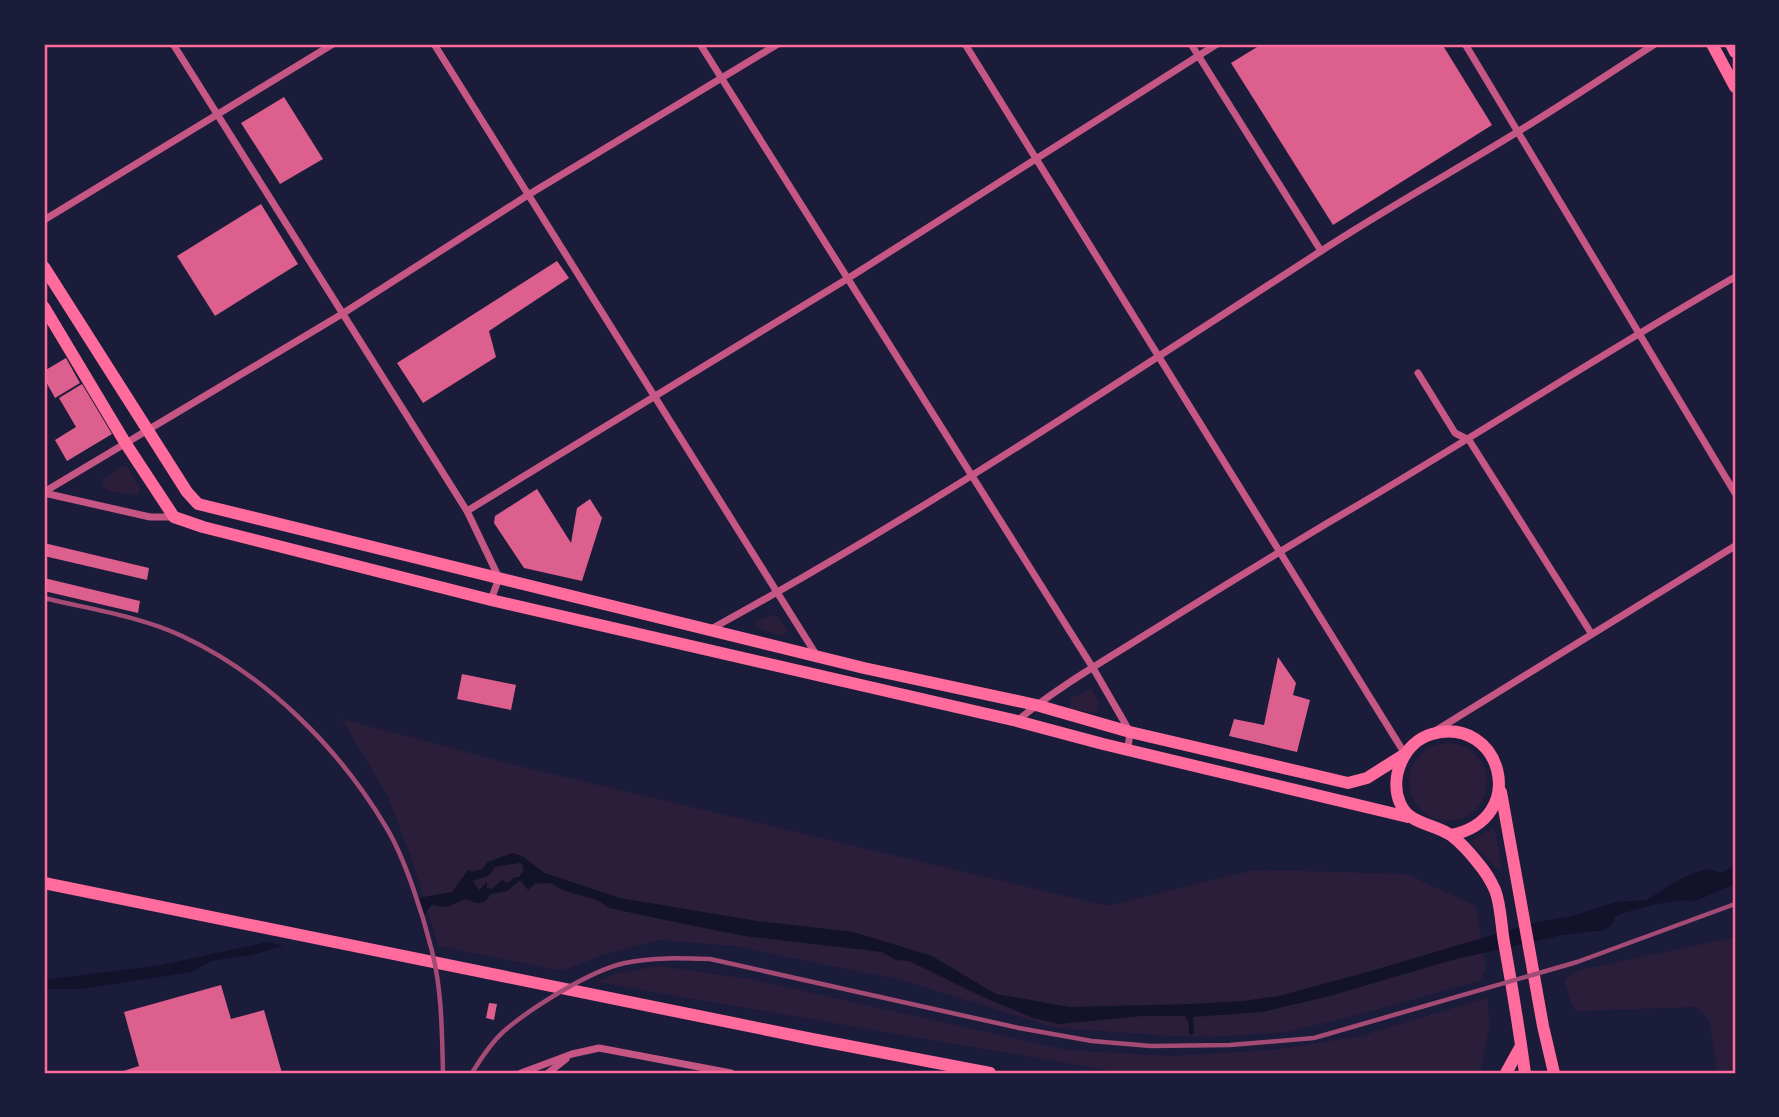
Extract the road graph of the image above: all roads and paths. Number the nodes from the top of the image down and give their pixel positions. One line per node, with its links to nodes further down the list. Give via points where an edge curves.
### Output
1 (173, 44): 17 (street)
2 (332, 44): 17 (street)
3 (434, 44): 20 (street)
4 (699, 44): 15 (street)
5 (778, 44): 15 (street)
6 (965, 44): 19 (street)
7 (1191, 44): 14 (street)
8 (1217, 44): 14 (street)
9 (1465, 44): 18 (street)
10 (1655, 44): 18 (street)
11 (1712, 44): 16 (main road)
12 (1731, 44): 13 (main road)
13 (1735, 52)
14 (1198, 55): 19 (street); 22 (street)
15 (721, 79): 20 (street); 25 (street)
16 (1735, 87)
17 (217, 115): 21 (street); 27 (street)
18 (1517, 133): 22 (street); 28 (street)
19 (1036, 159): 25 (street); 29 (street)
20 (528, 195): 27 (street); 31 (street)
21 (44, 220)
22 (1321, 251): 29 (street)
23 (44, 267): 32 (main road)
24 (1735, 277): 28 (street)
25 (847, 279): 31 (street); 35 (street)
26 (44, 307): 34 (main road)
27 (342, 314): 32 (street); 38 (street)
28 (1638, 333): 33 (street); 37 (street)
29 (1161, 357): 35 (street); 41 (street)
30 (1418, 373): 33 (street, via 1455,433)
31 (656, 396): 38 (street); 43 (street)
32 (148, 430): 34 (street); 42 (main road, via 198,504)
33 (1469, 440): 41 (street); 46 (street)
34 (126, 444): 36 (street); 39 (main road)
35 (971, 476): 43 (street); 49 (street)
36 (44, 493): 39 (street, via 150,517)
37 (1735, 493)
38 (467, 511): 42 (street)
39 (174, 517): 44 (main road)
40 (1735, 546): 46 (street)
41 (1279, 552): 49 (street); 56 (street)
42 (499, 578): 44 (street); 45 (main road)
43 (779, 592): 45 (street); 47 (street)
44 (491, 600): 50 (main road)
45 (711, 629): 47 (main road)
46 (1591, 634): 54 (street)
47 (817, 656): 48 (main road)
48 (864, 668): 50 (main road); 51 (main road)
49 (1093, 668): 51 (street); 53 (street)
50 (859, 685): 52 (main road)
51 (1036, 705): 52 (street); 53 (main road)
52 (1017, 721): 55 (main road)
53 (1130, 732): 55 (street); 56 (main road, via 1349,783 1367,778)
54 (1430, 734): 56 (main road); 57 (main road, via 1465,735 1480,743 1492,757)
55 (1128, 748): 58 (main road)
56 (1405, 754): 58 (main road, via 1396,786)
57 (1501, 790): 59 (main road, via 1478,826); 69 (main road)
58 (1408, 817): 59 (main road)
59 (1451, 835): 61 (main road, via 1495,890)
60 (44, 883): 66 (main road)
61 (1521, 1046): 67 (main road); 68 (main road)
62 (572, 1054): 63 (street); 64 (street); 65 (street, via 599,1048)
63 (522, 1073)
64 (548, 1073)
65 (731, 1073)
66 (990, 1073)
67 (1506, 1073)
68 (1525, 1073)
69 (1554, 1073)

